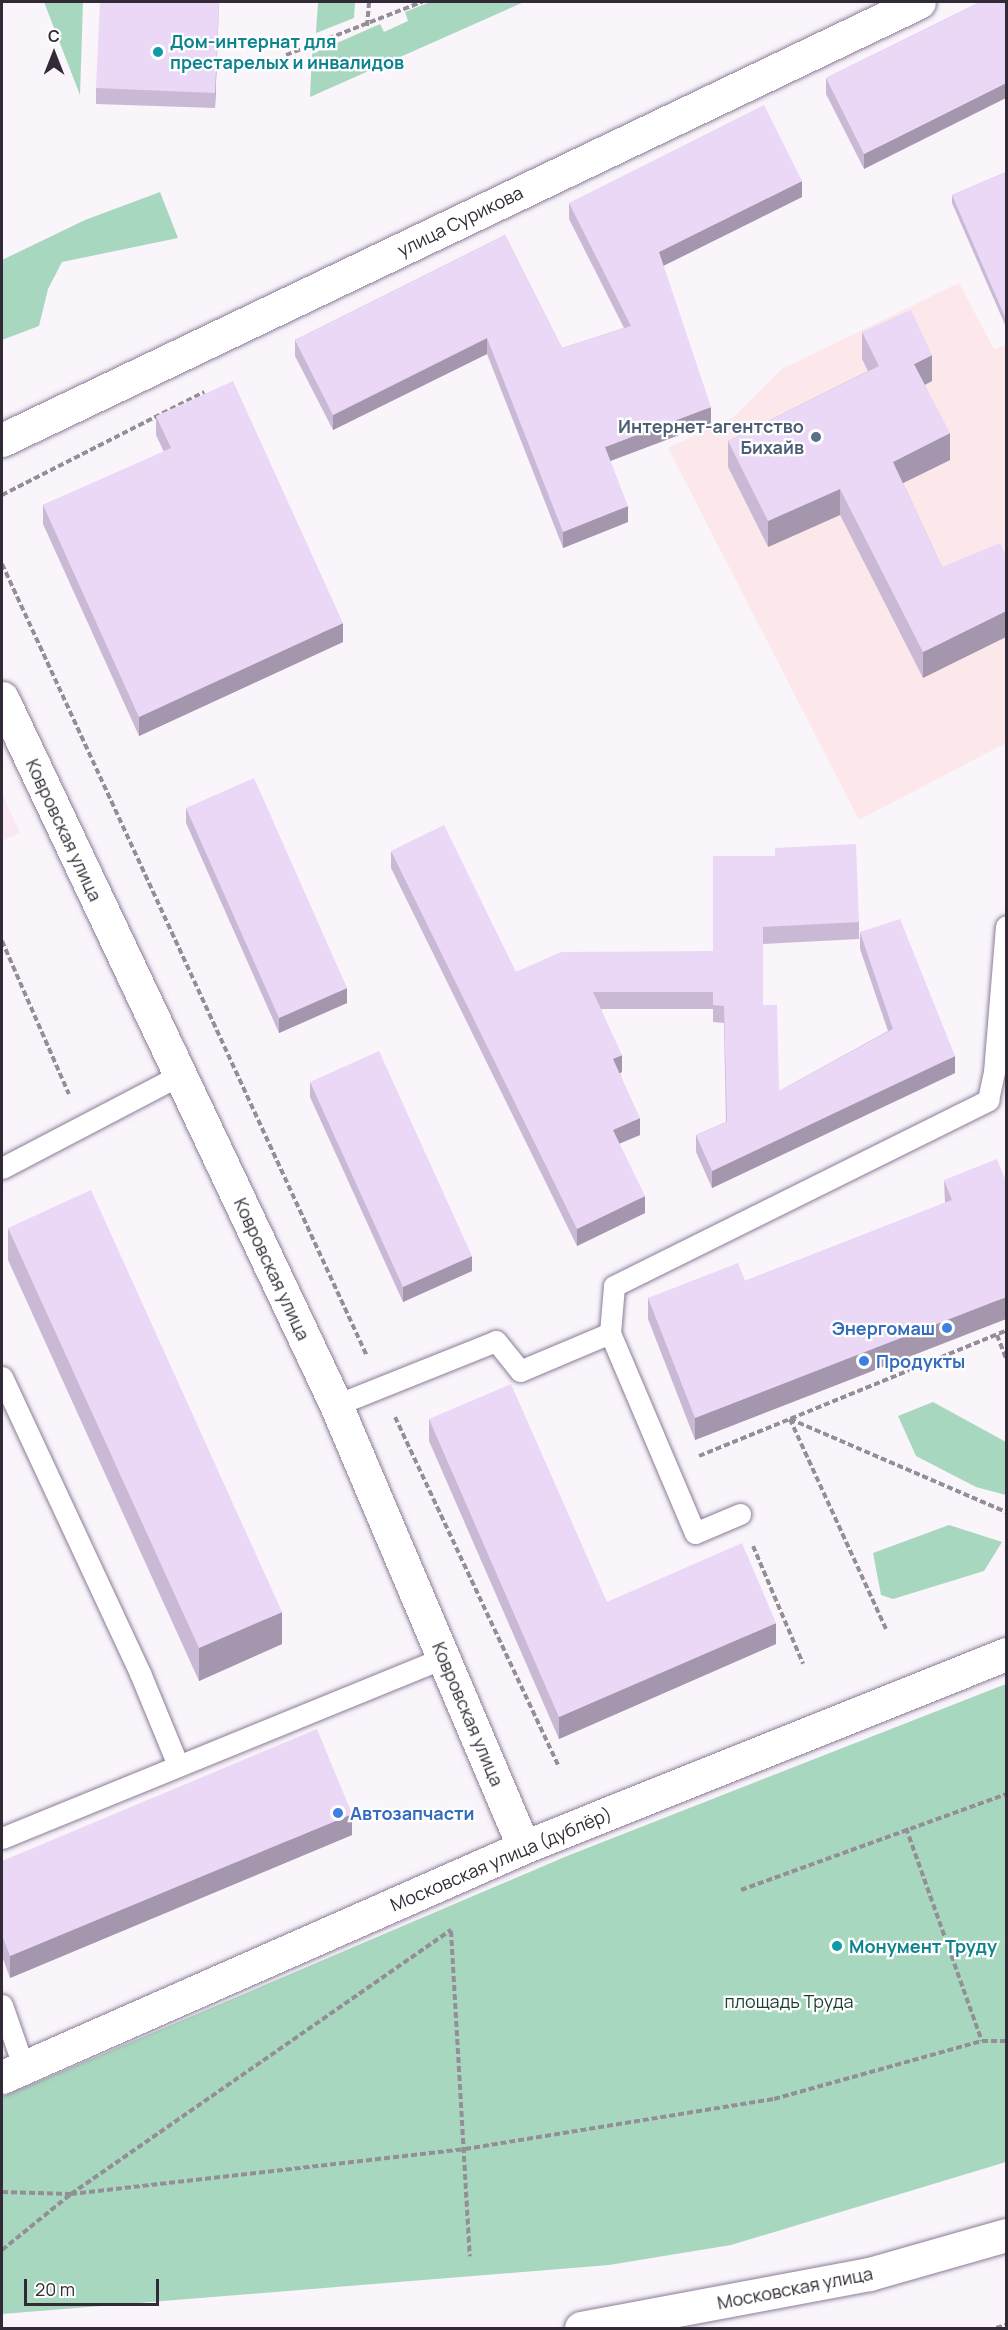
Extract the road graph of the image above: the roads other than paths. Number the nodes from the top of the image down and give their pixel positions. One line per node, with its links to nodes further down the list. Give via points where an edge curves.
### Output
1 (920, 2): 2 (street, улица Сурикова)
2 (2, 440)
3 (2, 698): 5 (street, Ковровская улица)
4 (1006, 926): 6 (lane, via 994,1072)
5 (180, 1075): 7 (lane); 10 (street, Ковровская улица)
6 (998, 1104): 8 (lane, via 614,1286)
7 (2, 1168)
8 (610, 1333): 10 (lane, via 520,1371 496,1341); 11 (lane, via 695,1533)
9 (2, 1377): 14 (lane, via 140,1673)
10 (336, 1405): 13 (street, Ковровская улица)
11 (740, 1514)
12 (1006, 1654): 16 (street, Московская улица (дублёр))
13 (444, 1658): 14 (lane); 16 (street, Ковровская улица)
14 (178, 1765): 15 (lane)
15 (2, 1838)
16 (524, 1847): 18 (street, Московская улица (дублёр))
17 (2, 2005): 18 (lane)
18 (13, 2072)
19 (1006, 2235): 20 (street, Московская улица, via 870,2274)
20 (581, 2328)

